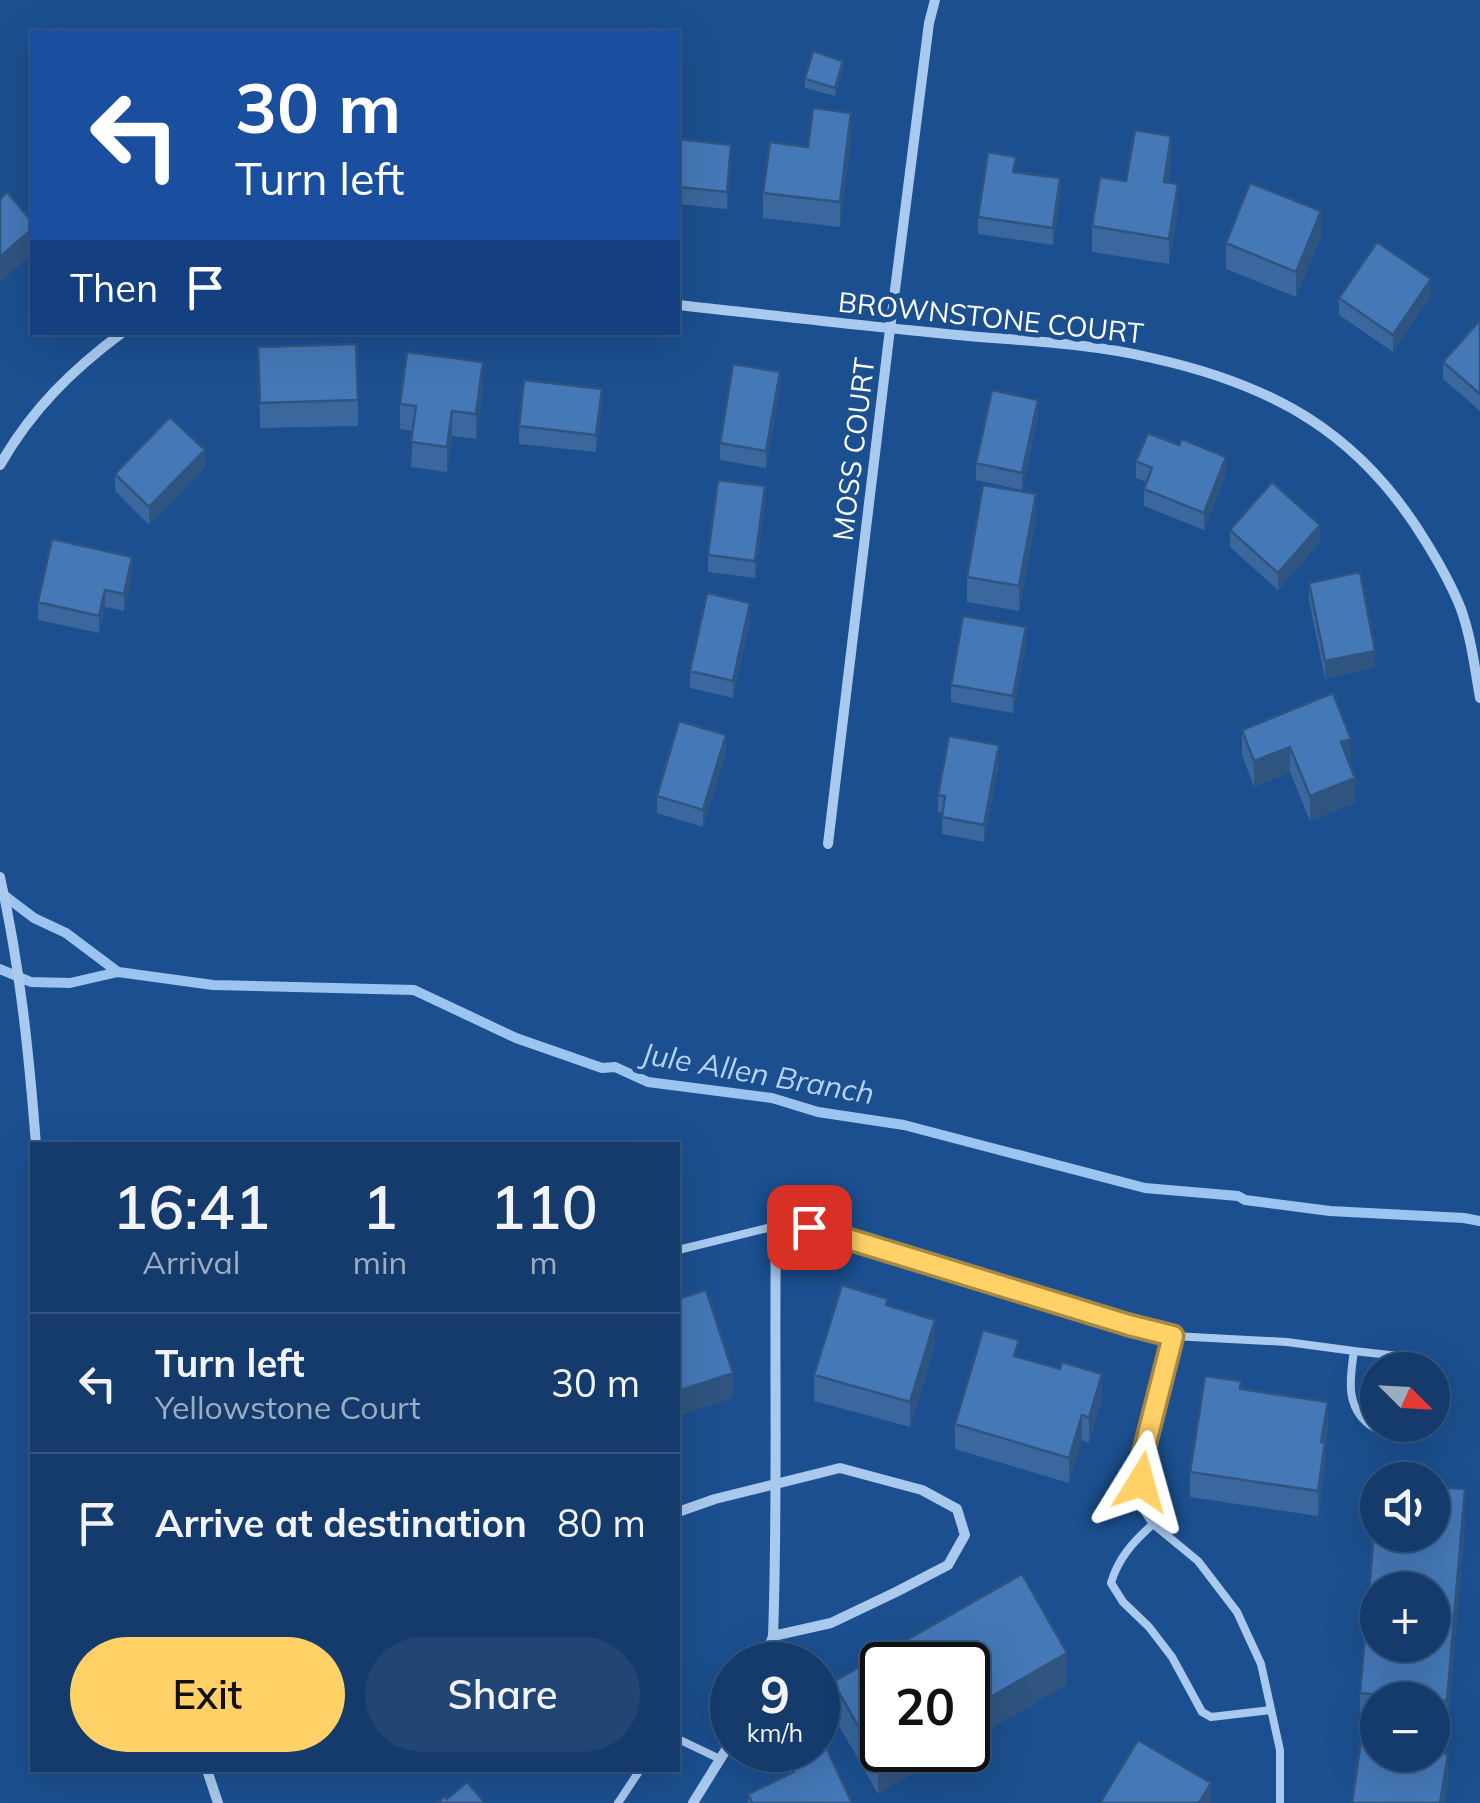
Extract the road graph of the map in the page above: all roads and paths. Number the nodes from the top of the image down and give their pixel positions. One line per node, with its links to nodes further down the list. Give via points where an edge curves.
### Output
1 (935, 0): 3 (street, MOSS COURT)
2 (680, 305): 3 (street, BROWNSTONE COURT)
3 (890, 329): 6 (street, BROWNSTONE COURT, via 1150,357 1251,387 1299,411 1342,440 1412,518 1462,610); 7 (street, MOSS COURT)
4 (119, 335): 5 (street, via 46,398)
5 (0, 466)
6 (1480, 698)
7 (828, 844)
8 (0, 876): 9 (street, via 28,1042)
9 (36, 1142)
10 (776, 1226): 11 (lane); 12 (lane, via 809,1227); 16 (street)
11 (680, 1250)
12 (1173, 1336): 13 (lane); 18 (lane, via 1142,1458 1141,1506)
13 (1354, 1350): 14 (lane); 15 (lane, via 1351,1393)
14 (1369, 1352)
15 (1360, 1417)
16 (775, 1484): 17 (street); 19 (street); 19 (street, via 840,1468 874,1475 922,1490 956,1510 964,1536 948,1565 831,1623)
17 (680, 1511)
18 (1153, 1524): 21 (lane, via 1198,1561 1237,1612); 21 (lane, via 1116,1566 1111,1583 1122,1602 1172,1657 1202,1712 1211,1717)
19 (773, 1636): 20 (street)
20 (771, 1642)
21 (1271, 1710): 30 (lane, via 1280,1750)
22 (680, 1740): 23 (lane)
23 (710, 1754)
24 (209, 1772): 27 (street)
25 (639, 1772): 28 (lane)
26 (712, 1772): 29 (street)
27 (218, 1803)
28 (618, 1803)
29 (692, 1803)
30 (1280, 1803)

